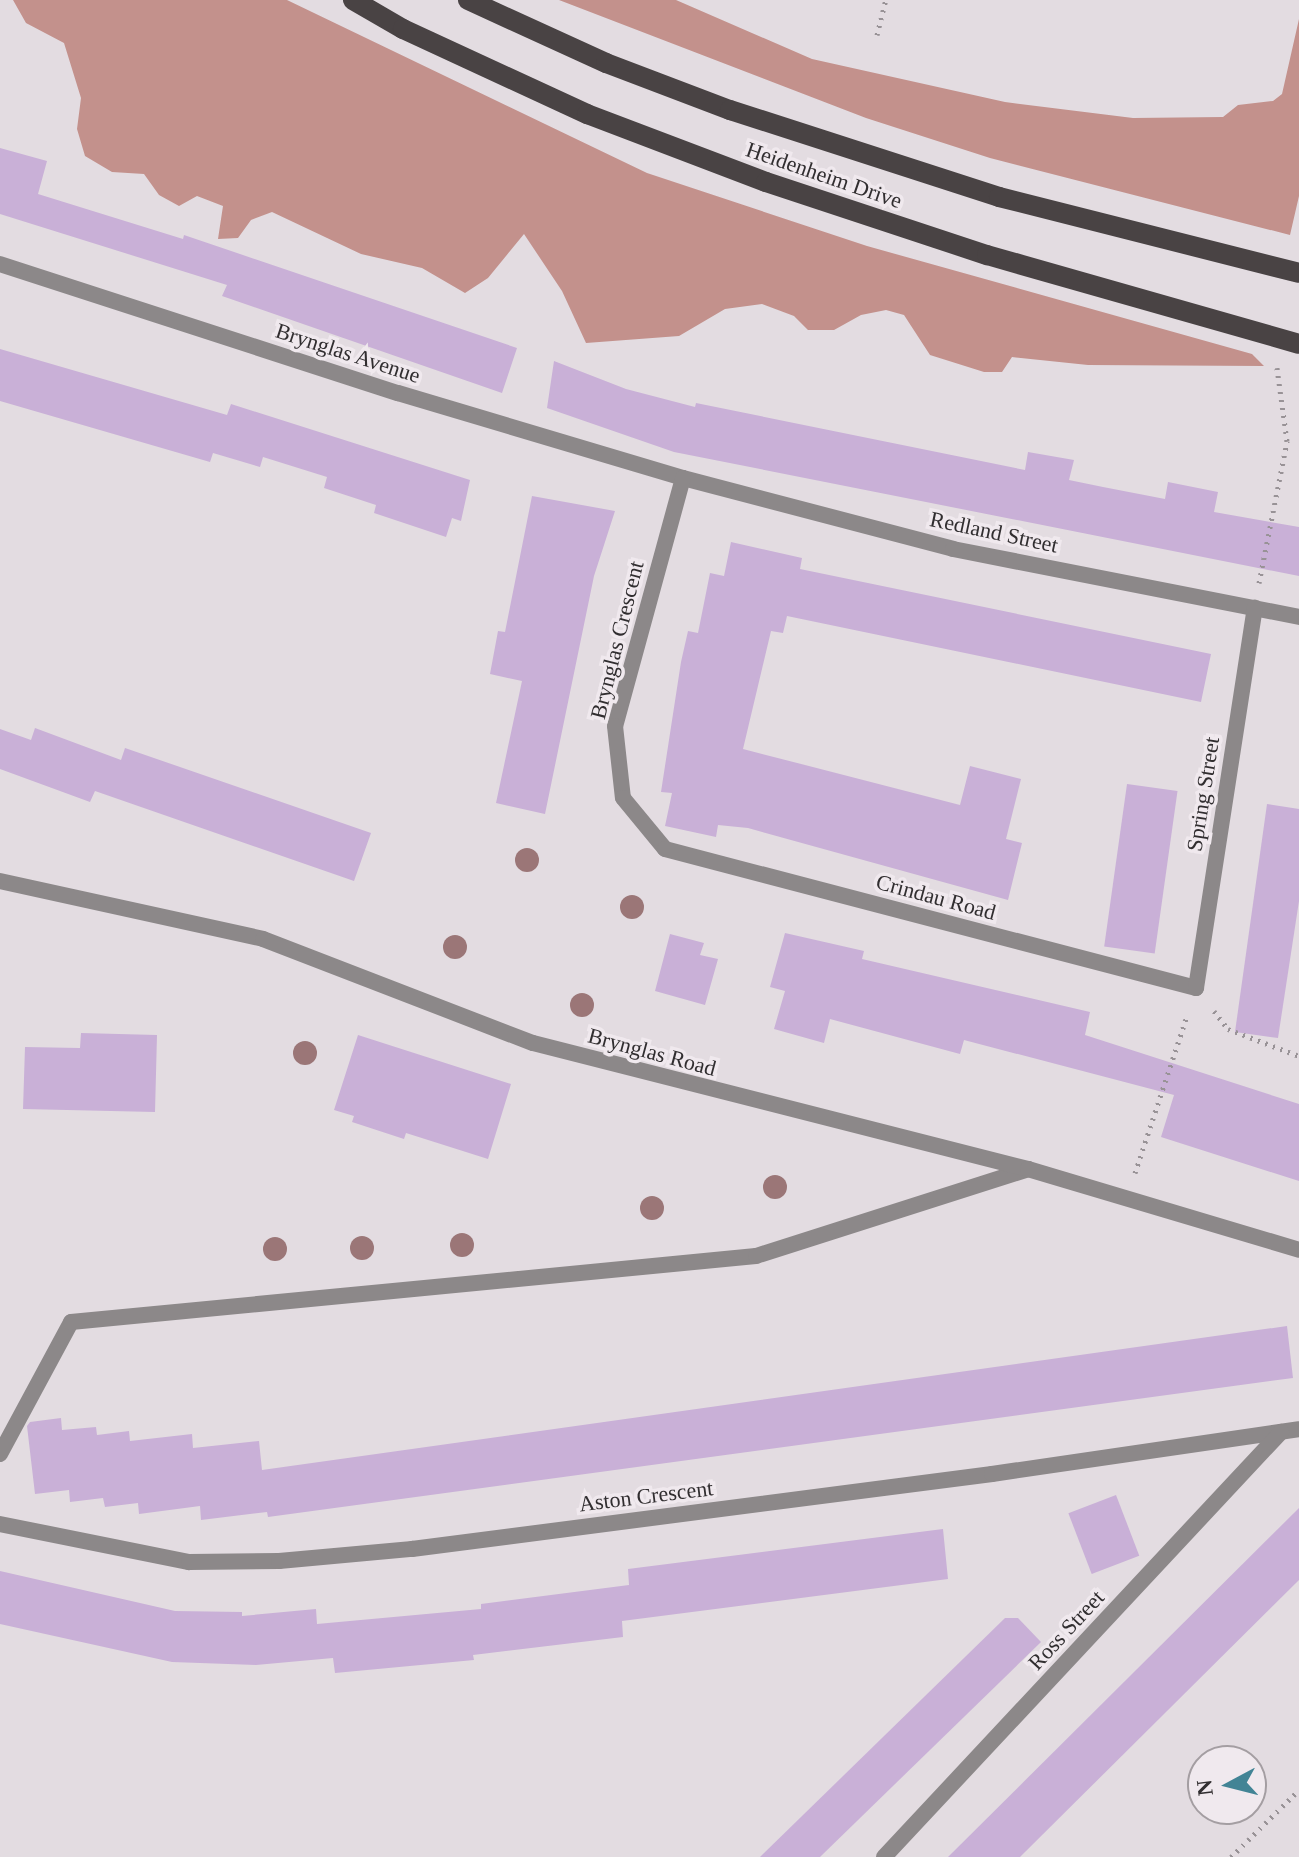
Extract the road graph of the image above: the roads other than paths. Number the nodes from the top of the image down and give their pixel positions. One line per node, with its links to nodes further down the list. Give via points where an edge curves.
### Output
1 (353, 0): 5 (main road, Heidenheim Drive, bridge, via 403,29 587,114 766,182 987,255)
2 (468, 0): 4 (main road, Heidenheim Drive, bridge, via 606,63 730,110 999,197)
3 (0, 264): 6 (street, Brynglas Avenue, via 398,393)
4 (1299, 273)
5 (1299, 344)
6 (683, 478): 7 (street, Redland Street, via 953,549); 9 (street, Brynglas Crescent, via 615,726 623,798)
7 (1255, 608): 8 (street, Redland Street); 11 (street, Spring Street)
8 (1299, 617)
9 (665, 849): 11 (street, Crindau Road)
10 (0, 881): 12 (street, Brynglas Road, via 263,939 533,1043)
11 (1196, 988)
12 (1028, 1169): 13 (street, Brynglas Road); 16 (street, via 756,1256 71,1322)
13 (1299, 1250)
14 (1299, 1429): 15 (street, Aston Crescent)
15 (1281, 1432): 17 (street, Aston Crescent, via 412,1549 279,1561 189,1562); 18 (street, Ross Street)
16 (0, 1454)
17 (0, 1524)
18 (884, 1857)

